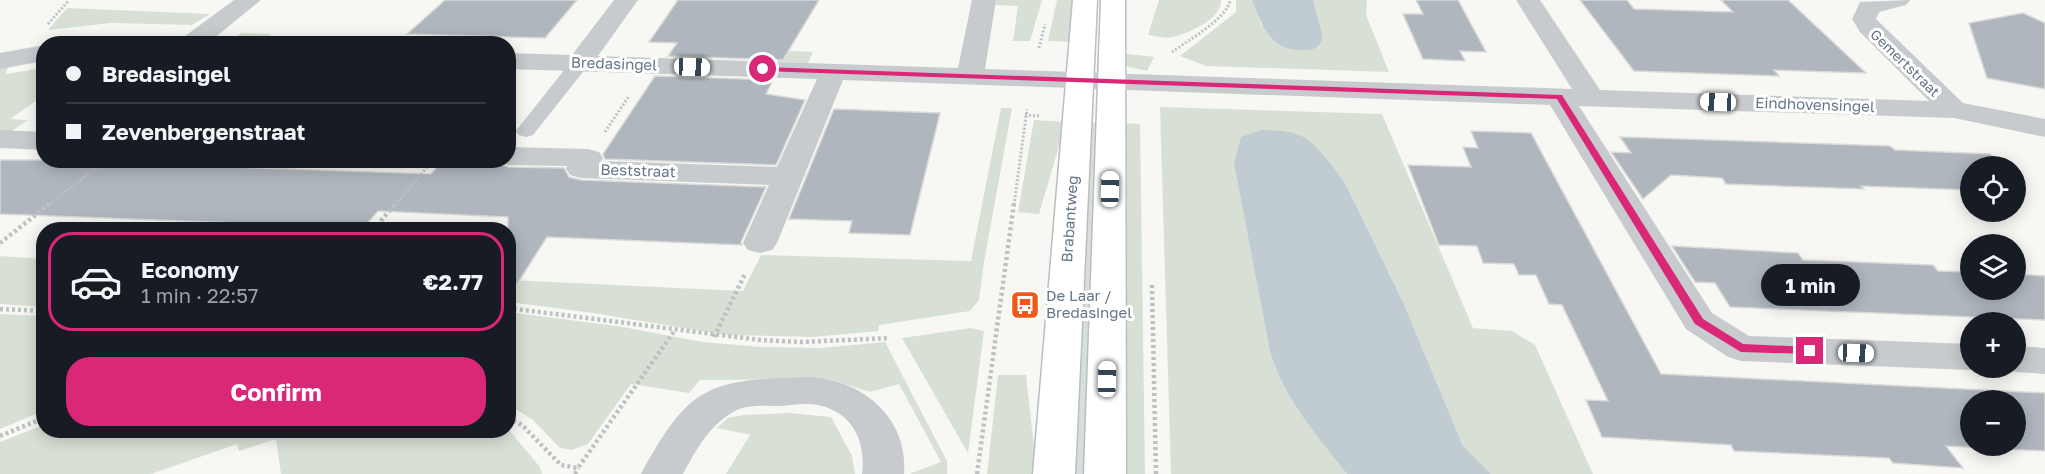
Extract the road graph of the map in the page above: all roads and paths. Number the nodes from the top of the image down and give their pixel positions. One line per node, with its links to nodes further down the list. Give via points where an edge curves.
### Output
1 (249, 0): 9 (street)
2 (626, 0): 14 (street)
3 (984, 0): 16 (street)
4 (1085, 0): 17 (street, Brabantweg)
5 (1113, 0): 17 (street, Brabantweg)
6 (1230, 0): 11 (path, via 1220,17)
7 (1528, 0): 19 (street)
8 (1898, 0): 20 (street, Gemertstraat, via 1869,7 1864,19)
9 (201, 36)
10 (36, 54): 12 (street)
11 (1167, 56)
12 (0, 61)
13 (516, 61): 14 (street, Bredasingel)
14 (580, 63): 15 (street, Bredasingel); 23 (lane)
15 (834, 71): 16 (street, Bredasingel); 30 (street)
16 (970, 76): 17 (street, Bredasingel)
17 (1096, 81): 19 (street, Eindhovensingel); 52 (street, Brabantweg); 53 (street, Brabantweg)
18 (630, 94): 27 (path)
19 (1575, 97): 20 (street, Eindhovensingel); 41 (street, via 1699,321 1741,348)
20 (1954, 110): 22 (street, Eindhovensingel)
21 (1025, 115): 51 (path)
22 (2045, 128)
23 (526, 131)
24 (0, 139): 25 (street)
25 (36, 141)
26 (516, 156): 27 (street, Beststraat)
27 (588, 158): 30 (street, Beststraat, via 581,169)
28 (96, 168): 32 (path)
29 (426, 168): 31 (path)
30 (788, 177): 33 (street)
31 (380, 222)
32 (0, 243)
33 (760, 243): 39 (path)
34 (1152, 284): 54 (path)
35 (0, 309): 37 (path)
36 (516, 309): 38 (path)
37 (36, 311)
38 (675, 330): 39 (path); 47 (path)
39 (714, 337): 40 (path, via 807,344)
40 (890, 338)
41 (1960, 357)
42 (2026, 359): 43 (street)
43 (2045, 360)
44 (36, 421): 46 (path)
45 (516, 422): 47 (path, via 561,465)
46 (0, 436)
47 (578, 468): 48 (path)
48 (575, 474)
49 (662, 474): 50 (street, via 690,427 722,400 741,393 821,391 846,399 865,414 880,435 886,459)
50 (883, 474)
51 (977, 474)
52 (1054, 474)
53 (1105, 474)
54 (1156, 474)

